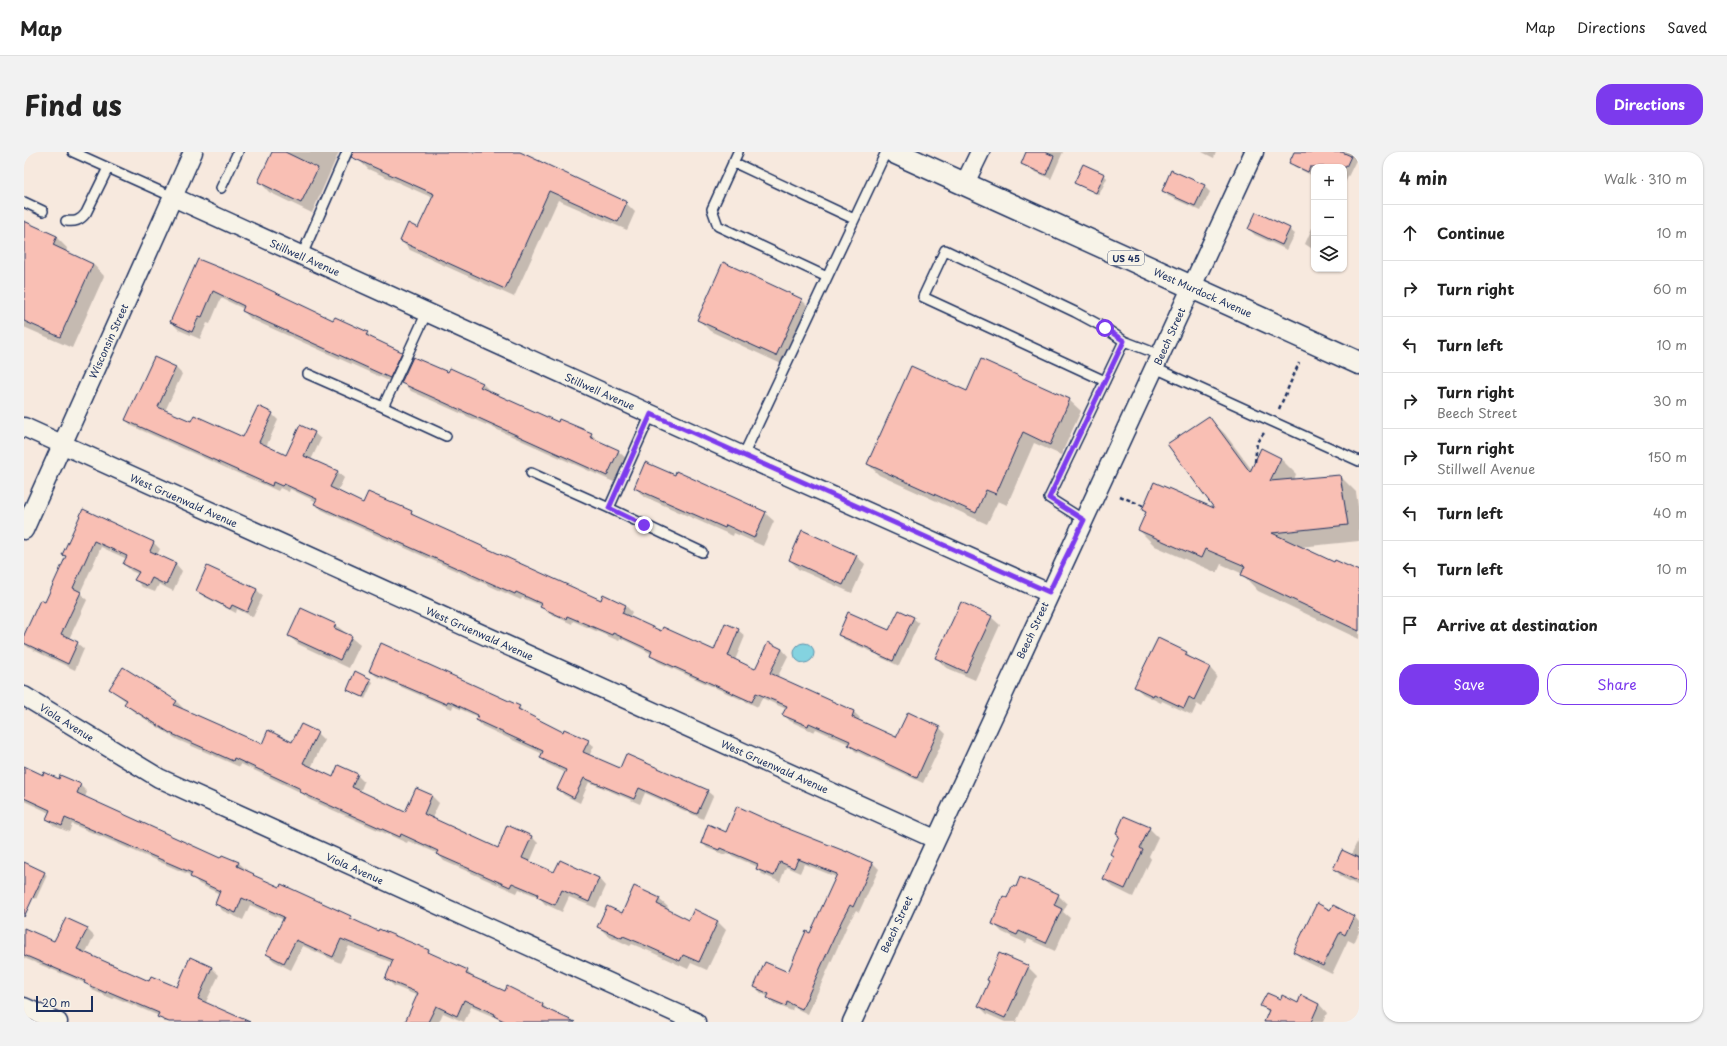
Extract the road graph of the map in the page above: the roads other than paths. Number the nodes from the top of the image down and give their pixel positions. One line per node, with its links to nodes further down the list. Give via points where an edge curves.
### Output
1 (73, 152): 11 (lane)
2 (194, 152): 14 (street, Wisconsin Street)
3 (237, 152): 13 (lane)
4 (347, 152): 19 (lane)
5 (738, 152): 10 (lane)
6 (886, 152): 17 (lane)
7 (894, 152): 12 (main road, West Murdock Avenue / US 45)
8 (980, 152): 12 (street)
9 (1254, 152): 21 (street, Beech Street)
10 (733, 162): 17 (lane); 20 (lane, via 712,209 718,226)
11 (108, 168): 14 (lane); 18 (lane, via 86,213 75,222)
12 (964, 184): 21 (main road, West Murdock Avenue / US 45)
13 (221, 188)
14 (173, 197): 19 (street, Stillwell Avenue); 32 (street, Wisconsin Street)
15 (24, 202): 16 (lane)
16 (43, 211)
17 (854, 219): 20 (lane)
18 (66, 221)
19 (302, 255): 22 (street, Stillwell Avenue)
20 (827, 277): 33 (lane)
21 (1190, 287): 24 (street, Beech Street); 25 (main road, West Murdock Avenue / US 45)
22 (427, 312): 28 (lane); 29 (street, Stillwell Avenue)
23 (1124, 341): 24 (lane); 27 (lane); 27 (lane, via 1075,312 945,250 923,297)
24 (1157, 362): 34 (lane); 37 (street, Beech Street)
25 (1359, 363)
26 (308, 374): 28 (lane)
27 (1105, 381): 37 (lane, via 1049,498)
28 (384, 408): 31 (lane)
29 (651, 414): 33 (street, Stillwell Avenue); 36 (lane)
30 (24, 427): 32 (street, West Gruenwald Avenue)
31 (446, 436)
32 (62, 445): 38 (street, Wisconsin Street); 42 (street, West Gruenwald Avenue)
33 (743, 456): 40 (street, Stillwell Avenue)
34 (1359, 461)
35 (531, 473): 36 (lane)
36 (609, 508): 39 (lane)
37 (1084, 520): 40 (street, Beech Street)
38 (24, 530)
39 (702, 552)
40 (1049, 592): 42 (street, Beech Street)
41 (24, 696): 45 (street, Viola Avenue, via 158,778)
42 (935, 839): 46 (street, Beech Street)
43 (24, 1007): 44 (street)
44 (58, 1022)
45 (696, 1022)
46 (852, 1022)

